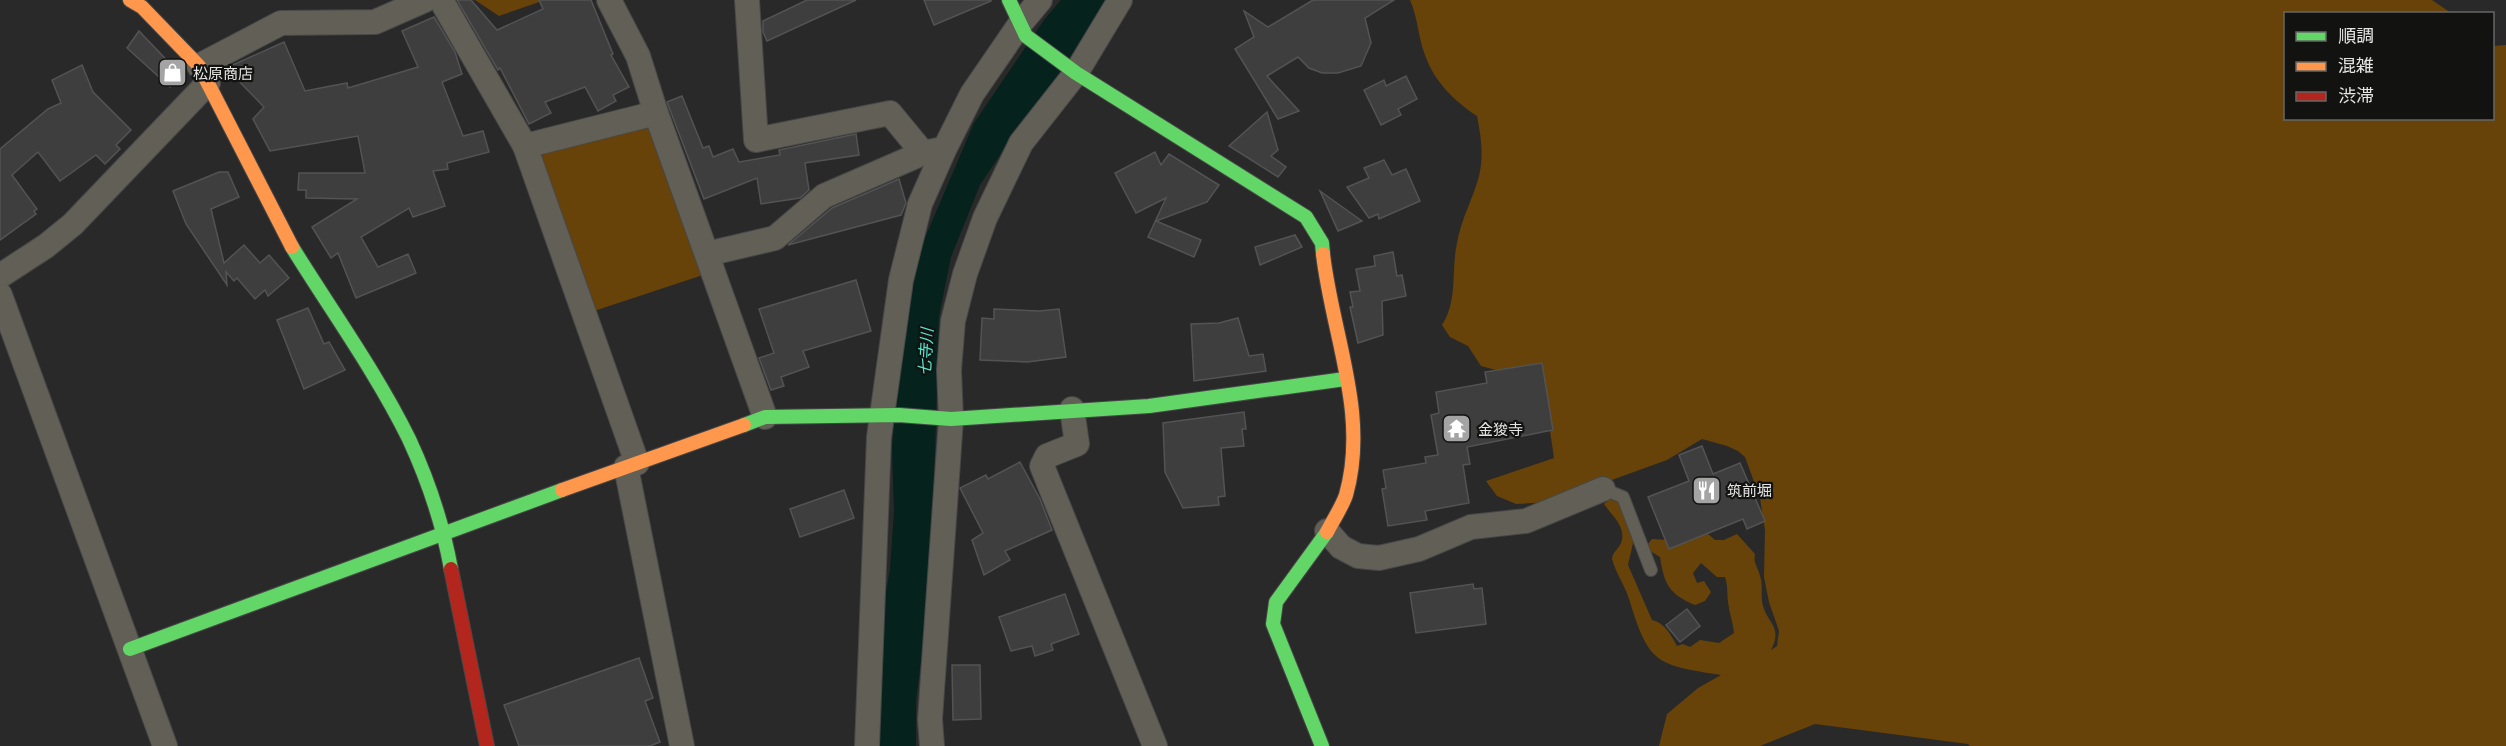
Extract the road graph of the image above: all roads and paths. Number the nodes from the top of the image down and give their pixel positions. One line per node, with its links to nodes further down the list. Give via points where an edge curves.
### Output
1 (130, 0): 11 (street, via 142,8)
2 (426, 0): 11 (street, via 375,22 281,23)
3 (441, 0): 13 (street)
4 (609, 0): 12 (street, via 638,56)
5 (747, 0): 14 (street, via 756,140 890,113)
6 (1009, 0): 9 (street)
7 (1040, 0): 9 (street)
8 (1120, 0): 10 (street)
9 (1023, 30): 10 (street); 14 (street)
10 (1072, 69): 18 (street, via 1306,217 1322,243 1325,280); 22 (street, via 1022,143 981,230 953,321)
11 (203, 75): 16 (street, via 73,224); 26 (street, via 292,247 409,440)
12 (656, 113): 13 (street); 15 (street)
13 (525, 146): 23 (street)
14 (933, 151): 15 (street, via 824,196 775,238); 20 (street, via 900,280)
15 (707, 254): 21 (street)
16 (0, 276)
17 (0, 295): 28 (street)
18 (1345, 379): 19 (street, via 1149,406); 25 (street, via 1354,415 1354,456 1345,497)
19 (1072, 410): 22 (street); 35 (street, via 1077,444 1047,456 1042,466)
20 (891, 415): 21 (street); 22 (street); 33 (street, via 879,437)
21 (765, 417): 23 (street)
22 (943, 418): 34 (street)
23 (632, 465): 26 (street); 32 (street)
24 (1603, 489): 25 (street, via 1526,520 1471,527 1419,549 1379,558 1358,556 1341,547); 27 (lane, via 1623,497)
25 (1327, 531): 29 (street, via 1276,602 1273,624)
26 (444, 532): 28 (street); 31 (street)
27 (1651, 570)
28 (130, 649): 30 (street)
29 (1315, 744)
30 (165, 746)
31 (487, 746)
32 (682, 746)
33 (867, 746)
34 (932, 746)
35 (1155, 746)

